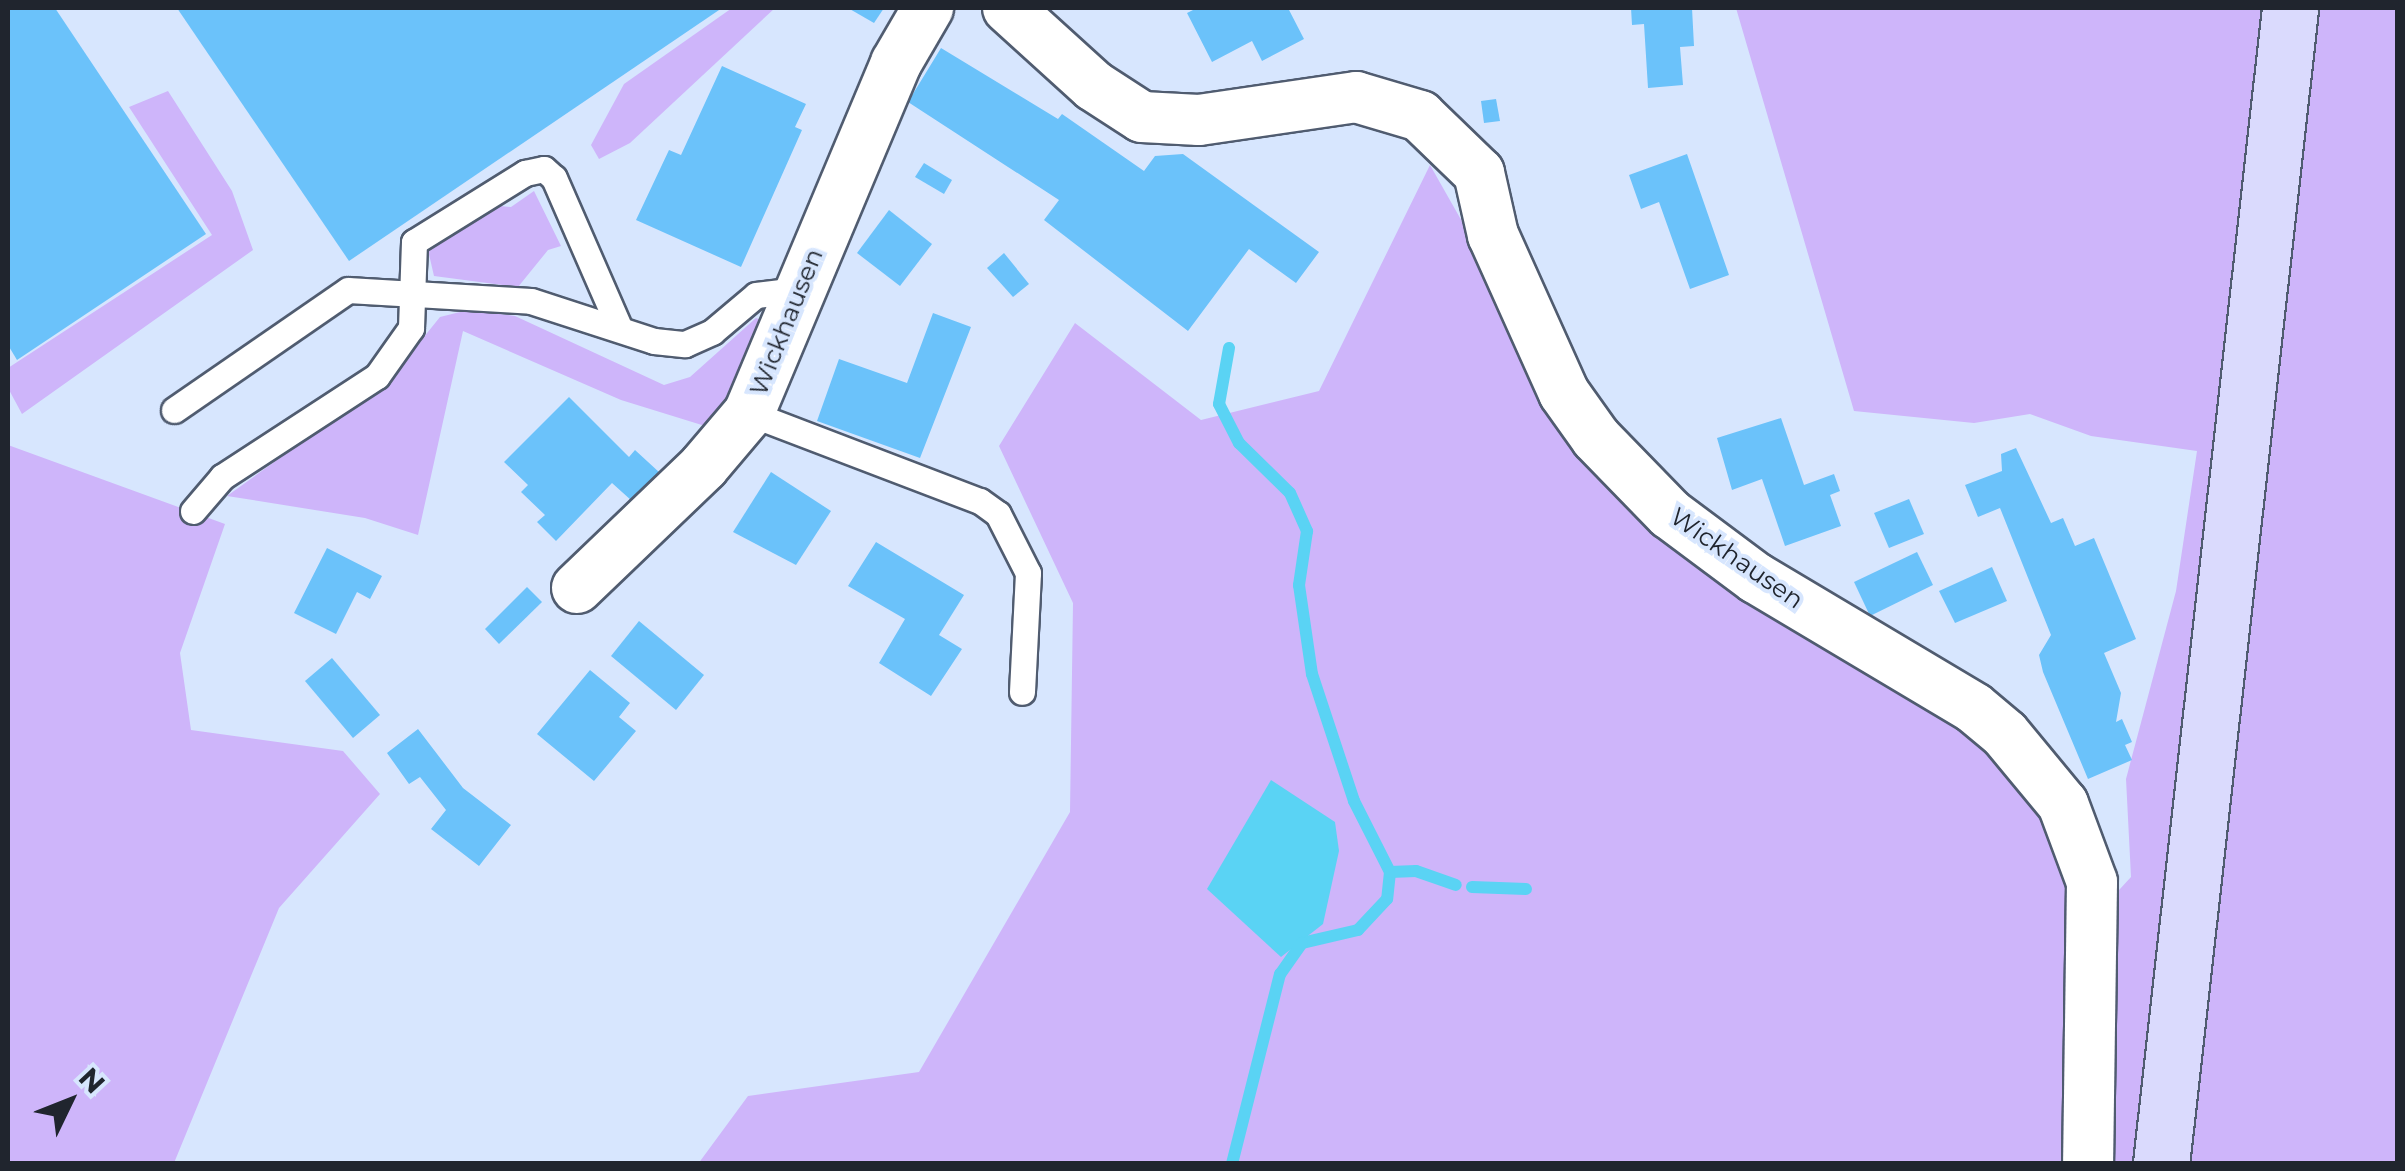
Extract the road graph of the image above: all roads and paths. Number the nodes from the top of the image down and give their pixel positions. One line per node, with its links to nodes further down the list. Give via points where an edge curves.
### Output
1 (928, 8): 4 (street, Wickhausen, via 896,63)
2 (1008, 8): 12 (street, Wickhausen, via 1094,86 1142,117 1198,120 1356,97 1420,116 1479,174 1501,252 1564,393 1596,438 1670,514 1756,578 2006,734 2063,804 2092,882)
3 (2290, 8): 13 (main road)
4 (798, 290): 6 (lane, via 756,294 712,332 685,344); 8 (street, Wickhausen)
5 (413, 291): 6 (lane, via 531,302); 6 (lane, via 414,242 461,209 544,169 580,230); 7 (lane, via 348,290); 9 (lane, via 410,328 376,376 222,477)
6 (620, 329)
7 (174, 410)
8 (748, 413): 10 (street, Wickhausen, via 704,466); 11 (lane, via 980,501 998,514 1028,573)
9 (193, 511)
10 (577, 588)
11 (1022, 692)
12 (2088, 1164)
13 (2162, 1164)

